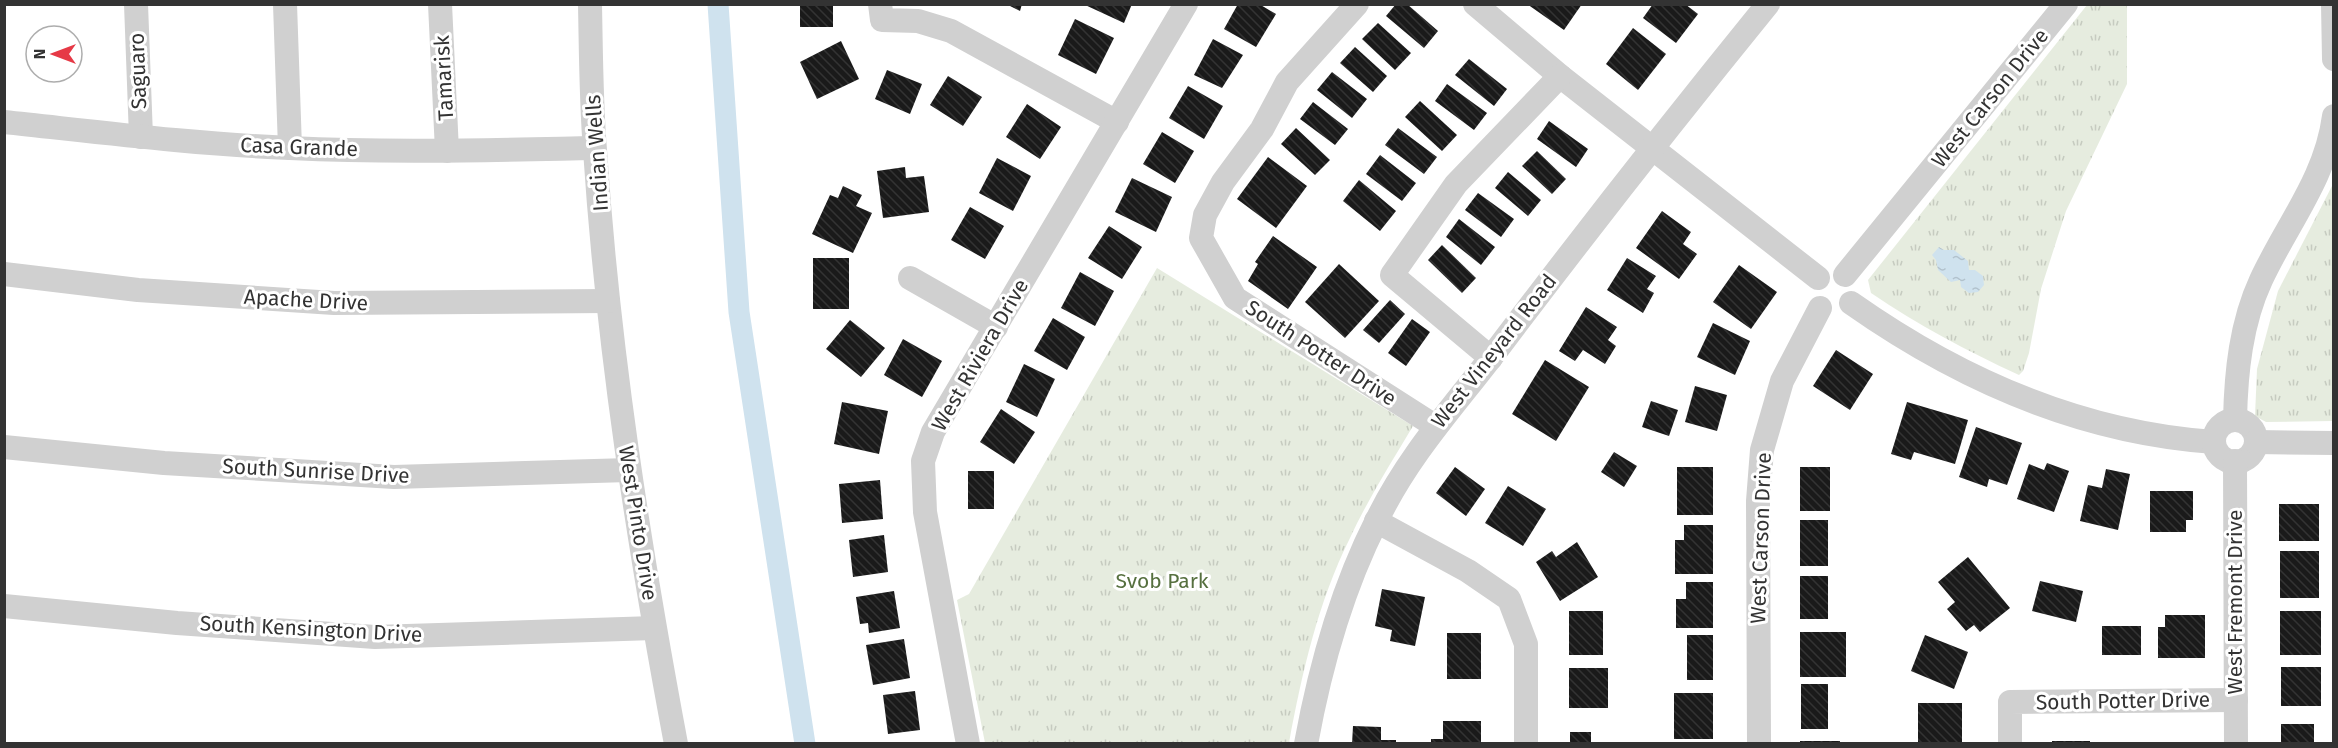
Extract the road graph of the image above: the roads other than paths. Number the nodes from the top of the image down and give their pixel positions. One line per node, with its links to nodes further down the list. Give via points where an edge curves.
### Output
1 (136, 4): 17 (street, Saguaro)
2 (285, 4): 19 (street)
3 (440, 4): 21 (street, Tamarisk)
4 (590, 4): 20 (street, Indian Wells)
5 (1186, 4): 16 (street, West Riviera Drive)
6 (1357, 4): 32 (street, South Potter Drive, via 1287,82 1262,129 1223,182 1205,215 1201,238 1235,298)
7 (1475, 4): 13 (street)
8 (1768, 4): 18 (street, West Vineyard Road)
9 (2066, 4): 23 (street, West Carson Drive)
10 (2333, 4): 12 (street)
11 (881, 12): 16 (street, via 951,31)
12 (2334, 59)
13 (1560, 76): 18 (street); 30 (street, via 1456,184 1392,275)
14 (2334, 116): 31 (street, via 2319,174 2261,280 2249,314 2240,354)
15 (4, 122): 17 (street, Casa Grande)
16 (1117, 122): 29 (street, West Riviera Drive)
17 (141, 137): 19 (street, Casa Grande)
18 (1652, 147): 25 (street); 30 (street, West Vineyard Road)
19 (290, 148): 21 (street, Casa Grande)
20 (594, 148): 21 (street, Casa Grande); 26 (street, Indian Wells)
21 (447, 151)
22 (4, 274): 26 (street, Apache Drive, via 138,290 334,303)
23 (1845, 275): 25 (street, via 1832,271); 27 (street, via 1854,288)
24 (910, 278): 29 (street)
25 (1818, 278): 28 (street, via 1813,293)
26 (608, 301): 38 (street, West Pinto Drive)
27 (1851, 303): 28 (street, via 1840,312); 33 (street, via 1931,355 2033,403 2111,426)
28 (1820, 308): 47 (street, West Carson Drive, via 1782,381 1762,450 1758,501)
29 (996, 327): 44 (street, West Riviera Drive, via 933,432 923,461 926,512)
30 (1491, 358): 32 (street, West Vineyard Road)
31 (2235, 420): 33 (street, via 2220,426); 34 (street, via 2250,426)
32 (1435, 426): 39 (street, West Vineyard Road)
33 (2214, 442): 37 (street, via 2219,453)
34 (2256, 442): 35 (street); 37 (street, via 2251,454)
35 (2334, 443)
36 (4, 447): 38 (street, South Sunrise Drive, via 164,463 394,477)
37 (2235, 462): 42 (street, West Fremont Drive)
38 (629, 470): 41 (street, West Pinto Drive)
39 (1376, 521): 45 (street, West Vineyard Road, via 1338,618 1314,699); 46 (street, via 1468,571 1509,599 1526,644)
40 (4, 606): 41 (street, South Kensington Drive, via 375,637)
41 (654, 628): 43 (street, West Pinto Drive)
42 (2236, 700): 48 (street, South Potter Drive, via 2010,702); 49 (street, West Fremont Drive)
43 (676, 744)
44 (968, 744)
45 (1306, 744)
46 (1526, 744)
47 (1759, 744)
48 (2010, 744)
49 (2236, 744)

